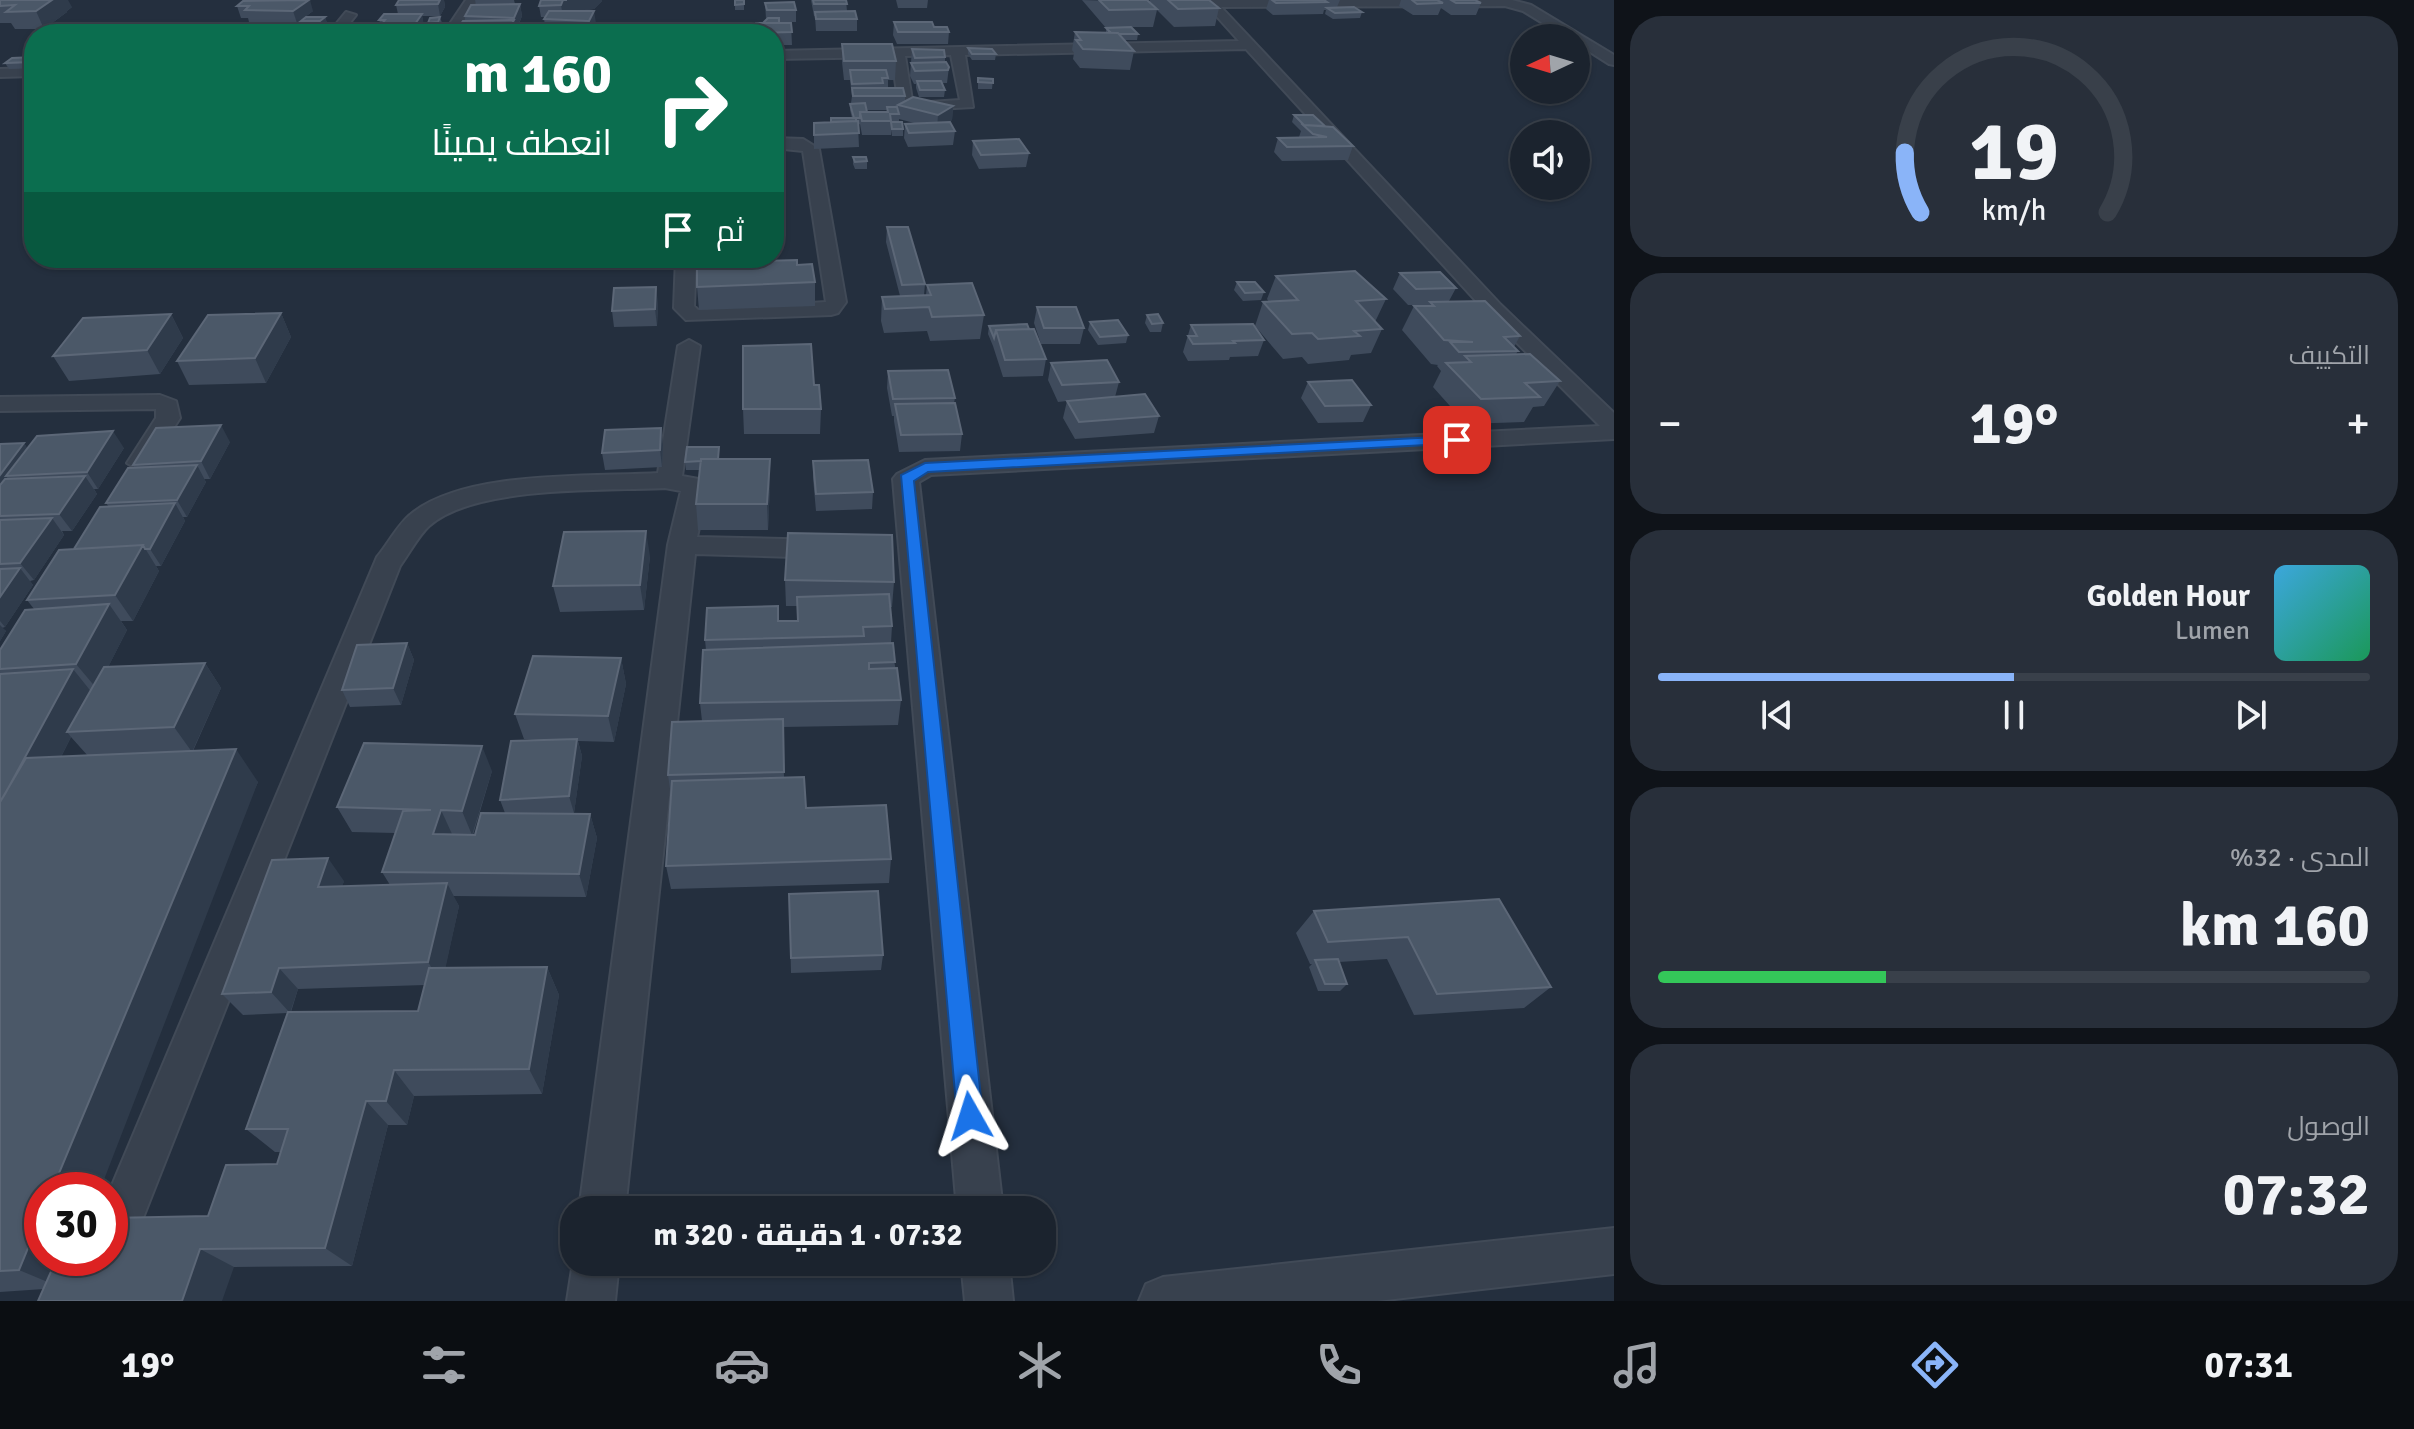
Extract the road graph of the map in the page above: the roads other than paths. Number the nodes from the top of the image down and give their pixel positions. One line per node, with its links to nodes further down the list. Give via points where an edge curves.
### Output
1 (472, 0): 5 (street)
2 (1210, 1): 6 (street); 10 (street, via 1506,2 1527,8)
3 (350, 15): 4 (street)
4 (342, 24)
5 (456, 24)
6 (1252, 45): 7 (street); 17 (street, via 1494,309)
7 (957, 50): 8 (street); 8 (street, via 968,104 912,103)
8 (898, 52): 9 (street)
9 (784, 55)
10 (1614, 61)
11 (24, 72): 12 (street)
12 (0, 73)
13 (784, 142): 14 (street, via 811,149 836,302 831,309 693,316 684,308)
14 (686, 268)
15 (689, 346): 19 (street, via 672,472)
16 (1, 406): 20 (street, via 145,401 168,406 168,418)
17 (1614, 426)
18 (1614, 432): 24 (street, via 925,468 906,479)
19 (665, 480): 21 (street, via 695,486); 27 (street, via 494,490 445,506 420,520 401,540)
20 (126, 483)
21 (682, 545): 22 (street); 25 (street)
22 (851, 549)
23 (882, 550): 24 (street)
24 (912, 551): 26 (street)
25 (604, 1196)
26 (979, 1196)
27 (128, 1201)
28 (1614, 1251): 33 (street)
29 (594, 1276): 31 (street)
30 (986, 1276): 32 (street)
31 (591, 1301)
32 (989, 1301)
33 (1163, 1301)

